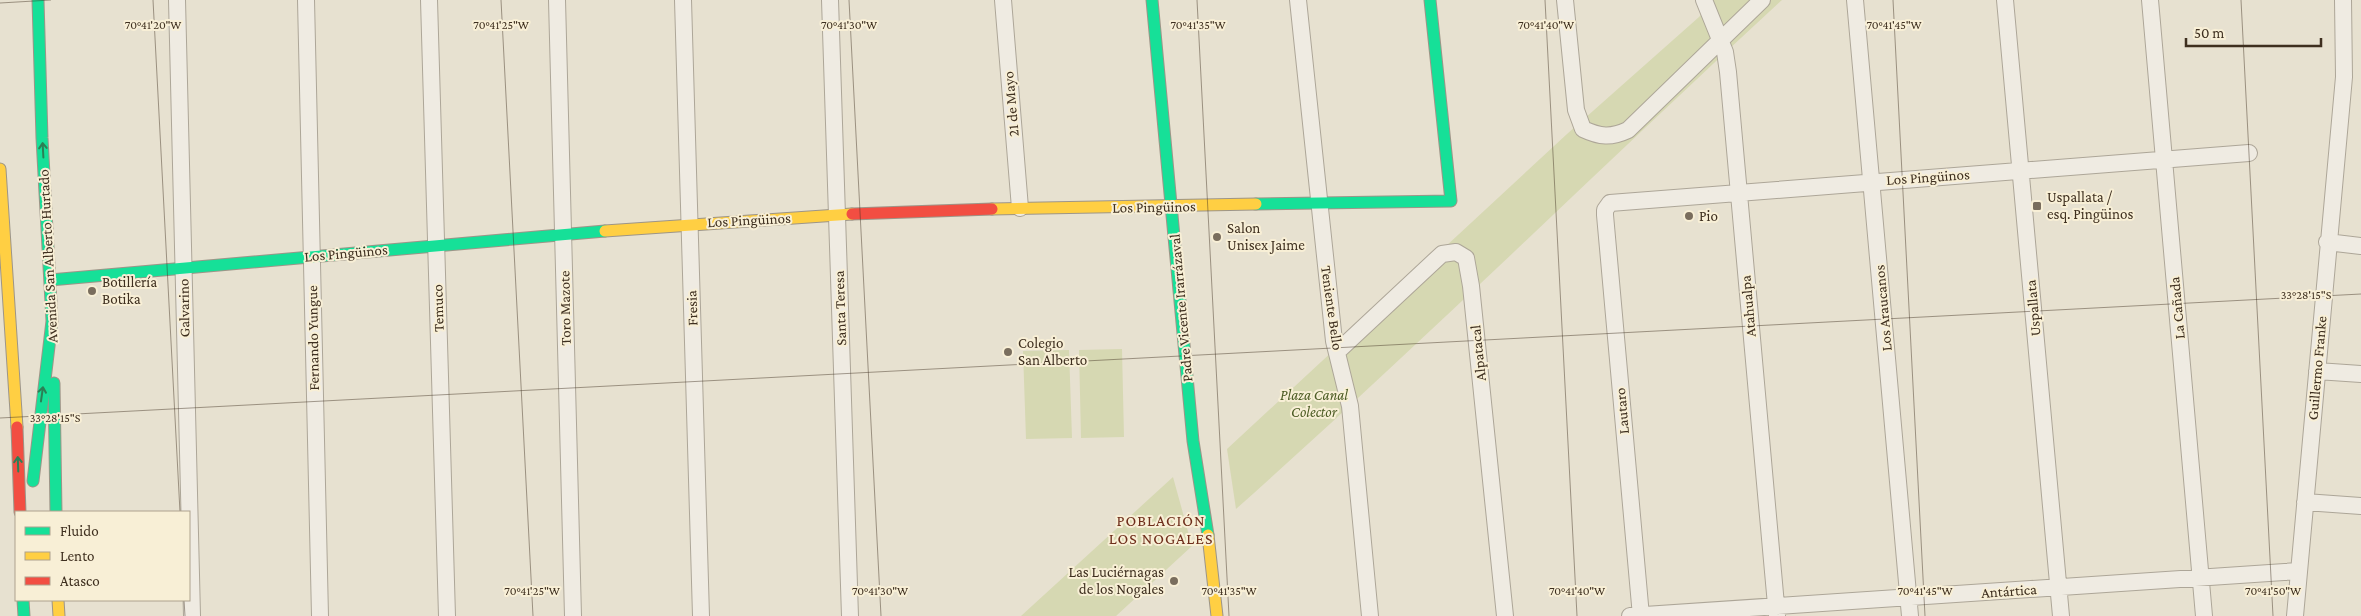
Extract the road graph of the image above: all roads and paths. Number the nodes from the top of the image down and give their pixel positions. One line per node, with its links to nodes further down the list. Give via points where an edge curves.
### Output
1 (38, 0): 38 (main road, Avenida San Alberto Hurtado, one-way to 1)
2 (176, 0): 37 (street, Galvarino)
3 (306, 0): 36 (street, Fernando Yungue)
4 (430, 0): 34 (street, Temuco)
5 (557, 0): 32 (street, Toro Mazote)
6 (682, 0): 31 (street, Fresia)
7 (830, 0): 30 (street, Santa Teresa)
8 (1003, 0): 29 (street, 21 de Mayo)
9 (1152, 0): 27 (main road, Padre Vicente Irarrázaval)
10 (1298, 0): 26 (street, Teniente Bello)
11 (1430, 0): 26 (main road, Los Pingüinos, via 1451,201)
12 (1564, 0): 19 (street, via 1576,110 1584,129 1597,135 1614,136 1628,130)
13 (1704, 0): 19 (street, Atahualpa)
14 (1762, 0): 19 (street)
15 (1856, 0): 24 (street, Los Araucanos)
16 (2005, 0): 23 (street, Uspallata)
17 (2150, 0): 21 (street, La Cañada)
18 (2343, 0): 33 (street, Guillermo Franke, via 2344,77)
19 (1720, 39): 25 (street, Atahualpa, via 1728,72)
20 (2249, 153): 21 (street, Los Pingüinos)
21 (2164, 159): 23 (street, Los Pingüinos); 51 (street, La Cañada)
22 (0, 170): 45 (main road, one-way to 22)
23 (2021, 170): 24 (street, Los Pingüinos); 52 (street, Uspallata)
24 (1872, 182): 25 (street, Los Pingüinos); 53 (street, Los Araucanos)
25 (1738, 192): 28 (street, Los Pingüinos, via 1613,202); 56 (street, Atahualpa)
26 (1318, 203): 27 (main road, Los Pingüinos); 40 (street, Teniente Bello)
27 (1171, 206): 29 (main road, Los Pingüinos); 65 (main road, Padre Vicente Irarrázaval, via 1193,441 1211,551)
28 (1607, 206): 68 (street, Lautaro, via 1605,215)
29 (1020, 208): 30 (main road, Los Pingüinos)
30 (837, 214): 31 (main road, Los Pingüinos); 64 (street, Santa Teresa)
31 (690, 223): 32 (main road, Los Pingüinos); 63 (street, Fresia)
32 (563, 234): 34 (main road, Los Pingüinos); 62 (street, Toro Mazote)
33 (2327, 242): 35 (street); 41 (street, Guillermo Franke)
34 (436, 245): 36 (main road, Los Pingüinos); 61 (street, Temuco)
35 (2361, 246)
36 (312, 257): 37 (main road, Los Pingüinos); 60 (street, Fernando Yungue)
37 (183, 267): 38 (main road, Los Pingüinos); 48 (street, Galvarino)
38 (50, 280): 39 (main road, Avenida San Alberto Hurtado)
39 (52, 321): 46 (main road, one-way to 39); 47 (main road, Avenida San Alberto Hurtado)
40 (1337, 352): 66 (street, Teniente Bello, via 1350,406); 67 (street, Alpatacal, via 1442,254 1456,252 1466,258)
41 (2316, 370): 42 (street); 43 (street, Guillermo Franke)
42 (2361, 374)
43 (2305, 502): 44 (street); 50 (street, Guillermo Franke)
44 (2361, 506)
45 (20, 511)
46 (30, 511)
47 (56, 511)
48 (189, 511)
49 (190, 538): 59 (street, Galvarino)
50 (2298, 571): 51 (street, Antártica); 72 (street, Guillermo Franke)
51 (2201, 577): 52 (street, Antártica); 71 (street, La Cañada)
52 (2058, 587): 53 (street, Antártica); 70 (street, Uspallata)
53 (1908, 597): 56 (street, Antártica); 69 (street, Los Araucanos)
54 (24, 601): 57 (main road)
55 (58, 601): 58 (main road)
56 (1776, 611): 68 (street, Antártica)
57 (24, 614)
58 (59, 616)
59 (192, 616)
60 (320, 616)
61 (447, 616)
62 (573, 616)
63 (702, 616)
64 (850, 616)
65 (1217, 616)
66 (1370, 616)
67 (1504, 616)
68 (1637, 616)
69 (1910, 616)
70 (2061, 616)
71 (2204, 616)
72 (2295, 616)

